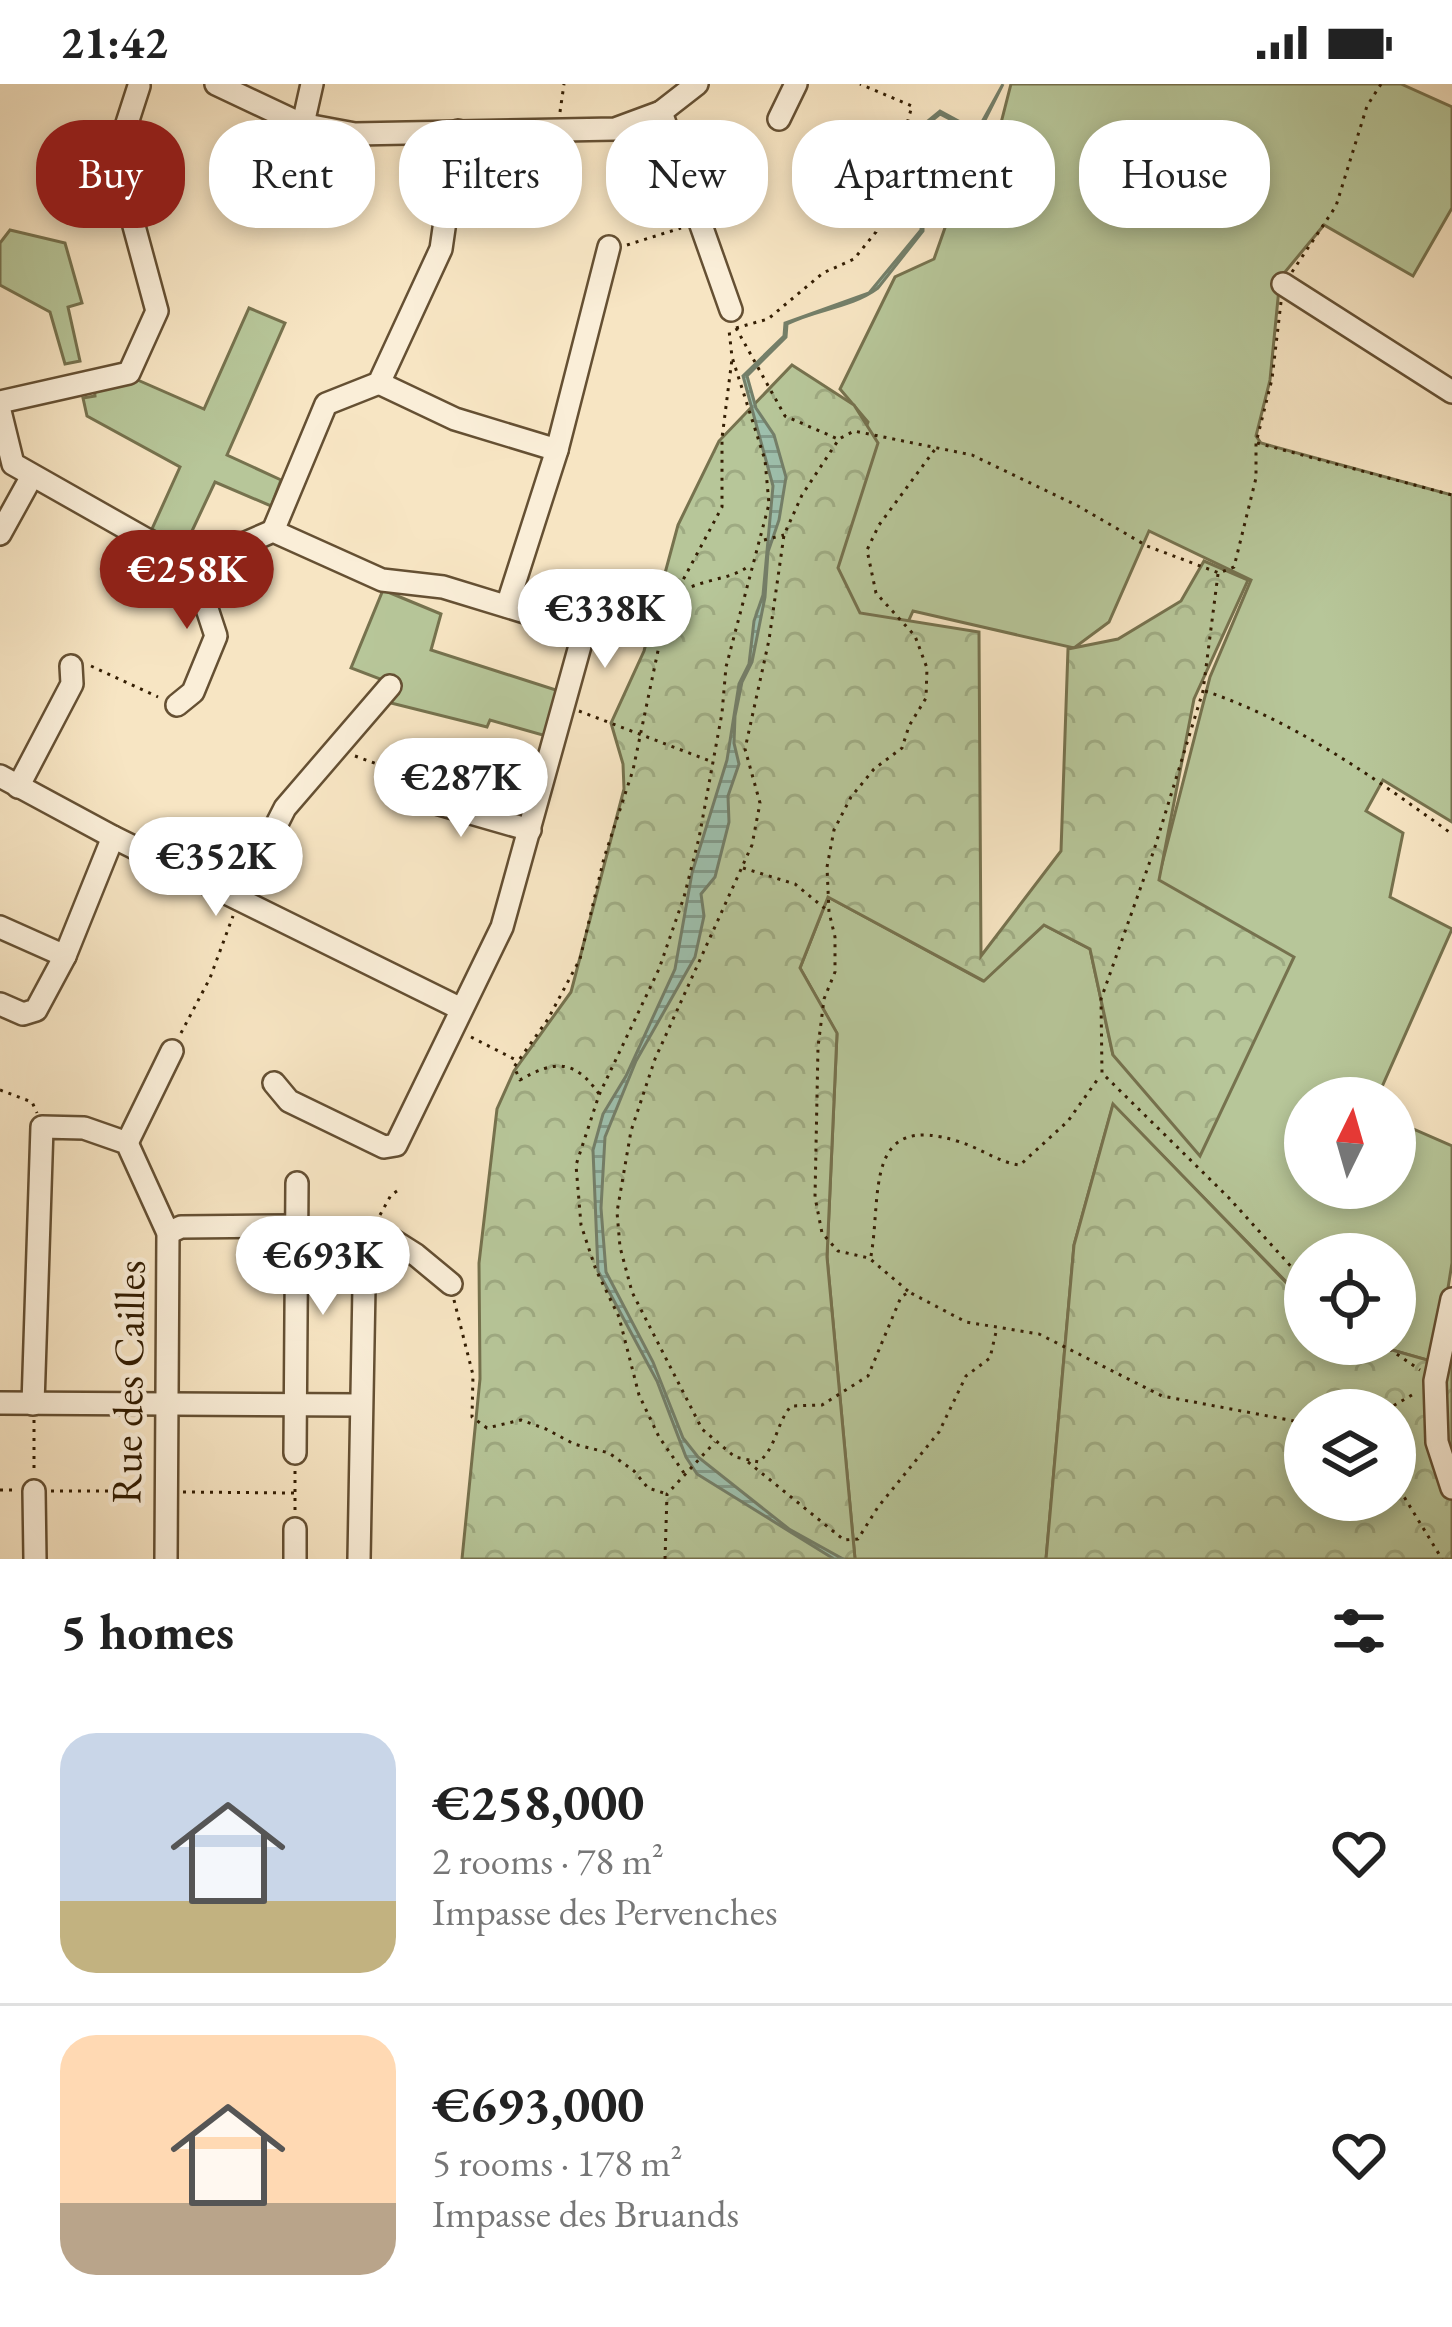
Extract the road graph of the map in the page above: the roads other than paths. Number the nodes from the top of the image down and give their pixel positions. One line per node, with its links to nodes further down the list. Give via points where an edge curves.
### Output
1 (216, 84): 8 (street)
2 (312, 84): 9 (street)
3 (697, 84): 6 (street)
4 (796, 84): 7 (street)
5 (140, 86): 17 (street, via 118,167 157,311 129,374)
6 (661, 112): 10 (street, via 615,130); 14 (street)
7 (779, 119)
8 (292, 120)
9 (302, 120)
10 (582, 131)
11 (444, 228): 15 (street)
12 (609, 249): 18 (street)
13 (1283, 284): 16 (street)
14 (732, 314)
15 (379, 383): 18 (street, via 455,419); 20 (street, via 326,404)
16 (1452, 392)
17 (0, 406): 19 (street, via 13,464)
18 (557, 449): 23 (street)
19 (32, 476): 21 (street); 22 (street)
20 (273, 530): 22 (street); 23 (street, via 382,580)
21 (0, 534)
22 (193, 566): 26 (street, via 216,636 193,692)
23 (507, 606): 29 (street, via 583,635)
24 (71, 666): 27 (street, via 72,685)
25 (390, 686): 31 (street, via 285,808)
26 (177, 705)
27 (9, 782): 30 (street)
28 (408, 795): 29 (street)
29 (530, 830): 35 (street, via 502,927)
30 (113, 838): 31 (street); 33 (street)
31 (239, 899): 35 (street)
32 (0, 927): 33 (street)
33 (65, 956): 34 (street, via 36,1010 23,1014)
34 (0, 1004)
35 (457, 1019): 37 (street, via 396,1145 384,1147 289,1101)
36 (172, 1051): 38 (street)
37 (274, 1083)
38 (127, 1143): 41 (street, Rue des Cailles); 46 (street, via 84,1128 42,1127)
39 (297, 1183): 40 (street)
40 (297, 1226): 41 (street); 48 (street)
41 (168, 1233): 45 (street, Rue des Cailles)
42 (451, 1284): 47 (street, via 416,1255 365,1232)
43 (1451, 1308): 50 (street, via 1435,1381 1437,1442)
44 (0, 1403): 46 (street)
45 (167, 1403): 46 (street); 48 (street); 54 (street, Rue des Cailles)
46 (33, 1404)
47 (360, 1405): 48 (street); 56 (street)
48 (294, 1406): 49 (street)
49 (295, 1453)
50 (1452, 1488)
51 (34, 1491): 53 (street)
52 (295, 1529): 55 (street)
53 (35, 1559)
54 (166, 1559)
55 (295, 1559)
56 (359, 1559)

